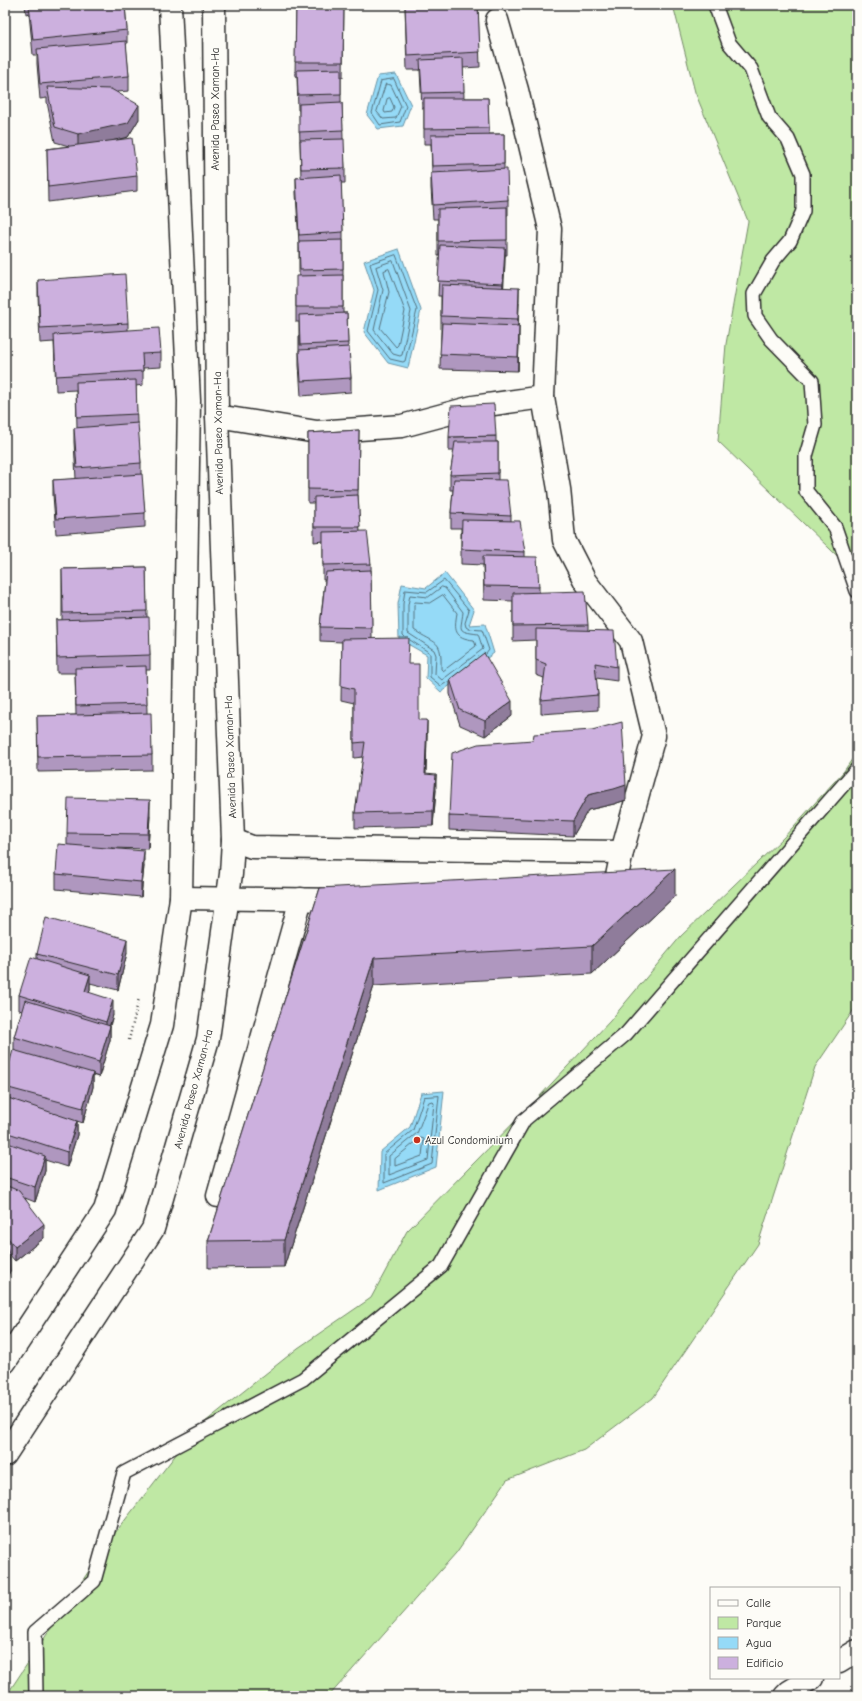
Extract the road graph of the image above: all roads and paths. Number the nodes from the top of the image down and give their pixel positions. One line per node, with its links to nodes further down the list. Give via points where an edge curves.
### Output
1 (170, 5): 12 (main road, via 189,401)
2 (214, 5): 6 (main road, Avenida Paseo Xaman-Ha)
3 (715, 5): 7 (lane, via 729,43 751,69 769,117 788,139 803,174 803,211 790,241 773,261 754,294 755,316 771,339 812,381 815,425 806,456 806,490 835,527)
4 (497, 20): 5 (main road, via 517,90 550,229)
5 (544, 397): 6 (main road, via 473,407 402,426 317,432); 10 (main road, via 559,489 564,540 585,581 631,641 654,736)
6 (217, 416): 9 (main road, Avenida Paseo Xaman-Ha)
7 (857, 591)
8 (857, 770): 24 (lane, via 626,1034 524,1120 441,1266 303,1379 124,1473 94,1581 35,1632)
9 (233, 840): 10 (main road, via 252,847); 13 (main road, Avenida Paseo Xaman-Ha)
10 (622, 852): 11 (main road, via 616,881 604,889)
11 (581, 891)
12 (181, 898): 13 (main road); 19 (main road, via 162,1025 105,1210)
13 (227, 898): 14 (main road); 20 (main road, Avenida Paseo Xaman-Ha, via 208,1039 152,1229)
14 (301, 899): 15 (main road); 18 (main road)
15 (363, 901)
16 (141, 991): 17 (path)
17 (128, 1045)
18 (218, 1196)
19 (5, 1362)
20 (5, 1455)
21 (857, 1651): 22 (main road)
22 (840, 1661)
23 (810, 1679): 25 (main road)
24 (36, 1696)
25 (785, 1696)

